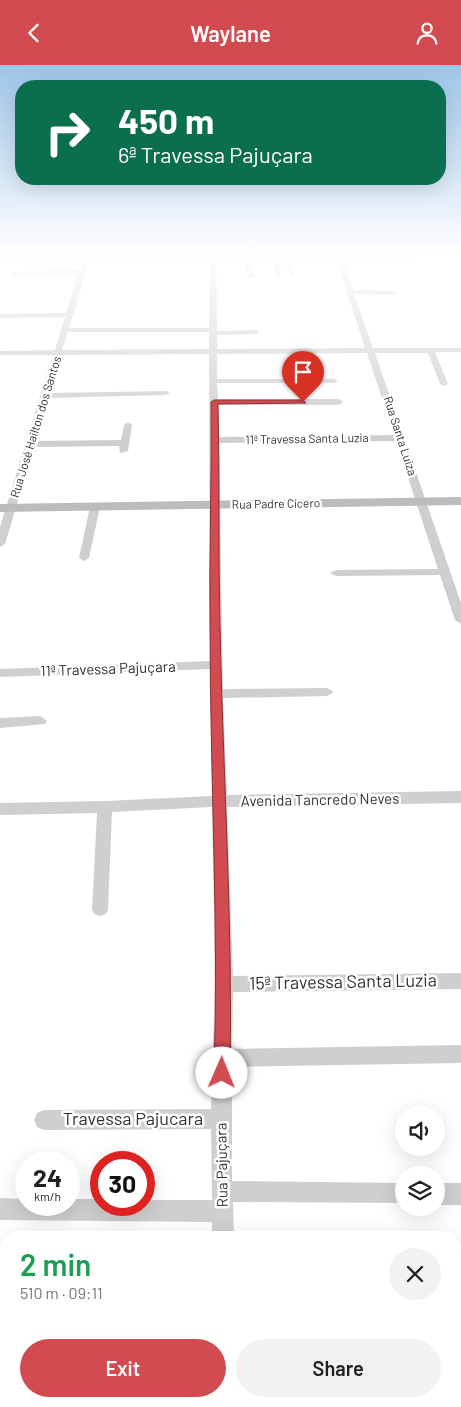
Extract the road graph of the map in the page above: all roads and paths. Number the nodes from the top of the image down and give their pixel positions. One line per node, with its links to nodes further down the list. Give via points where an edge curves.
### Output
1 (70, 315): 6 (street, Rua José Hailton dos Santos)
2 (0, 316): 3 (street)
3 (26, 316)
4 (214, 316): 7 (street, Rua Pajuçara)
5 (359, 316): 9 (street, Rua Santa Luiza)
6 (66, 330): 7 (street); 12 (street, Rua José Hailton dos Santos)
7 (214, 331): 8 (street); 13 (street, Rua Pajuçara)
8 (256, 332)
9 (372, 350): 10 (street); 13 (street); 23 (street, Rua Santa Luiza)
10 (431, 351): 11 (street); 17 (street)
11 (461, 351)
12 (58, 352): 13 (street); 14 (street); 19 (street, Rua José Hailton dos Santos)
13 (214, 352): 15 (street, Rua Pajuçara)
14 (0, 353)
15 (213, 381): 16 (street); 20 (street, Rua Pajuçara)
16 (334, 381)
17 (444, 383)
18 (166, 393): 19 (street)
19 (44, 396): 25 (street, Rua José Hailton dos Santos)
20 (214, 402): 21 (street); 24 (street, Rua Pajuçara)
21 (339, 402)
22 (128, 425): 25 (street, via 123,448)
23 (400, 438): 24 (street, 11ª Travessa Santa Luzia); 26 (street, Rua Santa Luiza)
24 (215, 440): 28 (street, Rua Pajuçara)
25 (31, 444): 30 (street, Rua José Hailton dos Santos)
26 (422, 501): 27 (street, Rua Padre Cícero); 28 (street, Rua Padre Cícero); 33 (street, Rua Santa Luiza)
27 (461, 501)
28 (216, 505): 29 (street, Rua Padre Cícero); 36 (street, Rua Pajuçara)
29 (95, 507): 30 (street, Rua Padre Cícero); 32 (street)
30 (6, 508): 31 (street, Rua José Hailton dos Santos)
31 (0, 544)
32 (84, 558)
33 (444, 572): 34 (street); 35 (street, Rua Santa Luiza)
34 (336, 573)
35 (461, 620)
36 (216, 665): 37 (street, 11ª Travessa Pajuçara); 39 (street, Rua Pajuçara)
37 (0, 673)
38 (327, 692): 39 (street)
39 (217, 694): 43 (street, Rua Pajuçara)
40 (40, 721): 41 (street)
41 (0, 723)
42 (461, 797): 43 (street, Avenida Tancredo Neves)
43 (220, 801): 44 (street, Avenida Tancredo Neves); 48 (street, Rua Pajuçara)
44 (105, 807): 45 (street, Avenida Tancredo Neves); 46 (street)
45 (0, 810)
46 (100, 909)
47 (461, 981): 48 (street, 15ª Travessa Santa Luzia)
48 (224, 984): 50 (street, Rua Pajuçara)
49 (461, 1054): 50 (street)
50 (222, 1057): 52 (street, Rua Pajuçara)
51 (44, 1119): 52 (street, Travessa Pajucara)
52 (221, 1119): 56 (street, Rua Pajuçara)
53 (395, 1193): 56 (street)
54 (445, 1194): 55 (street)
55 (461, 1194)
56 (222, 1201): 57 (street); 58 (street, Rua Pajuçara)
57 (0, 1209)
58 (223, 1231)

